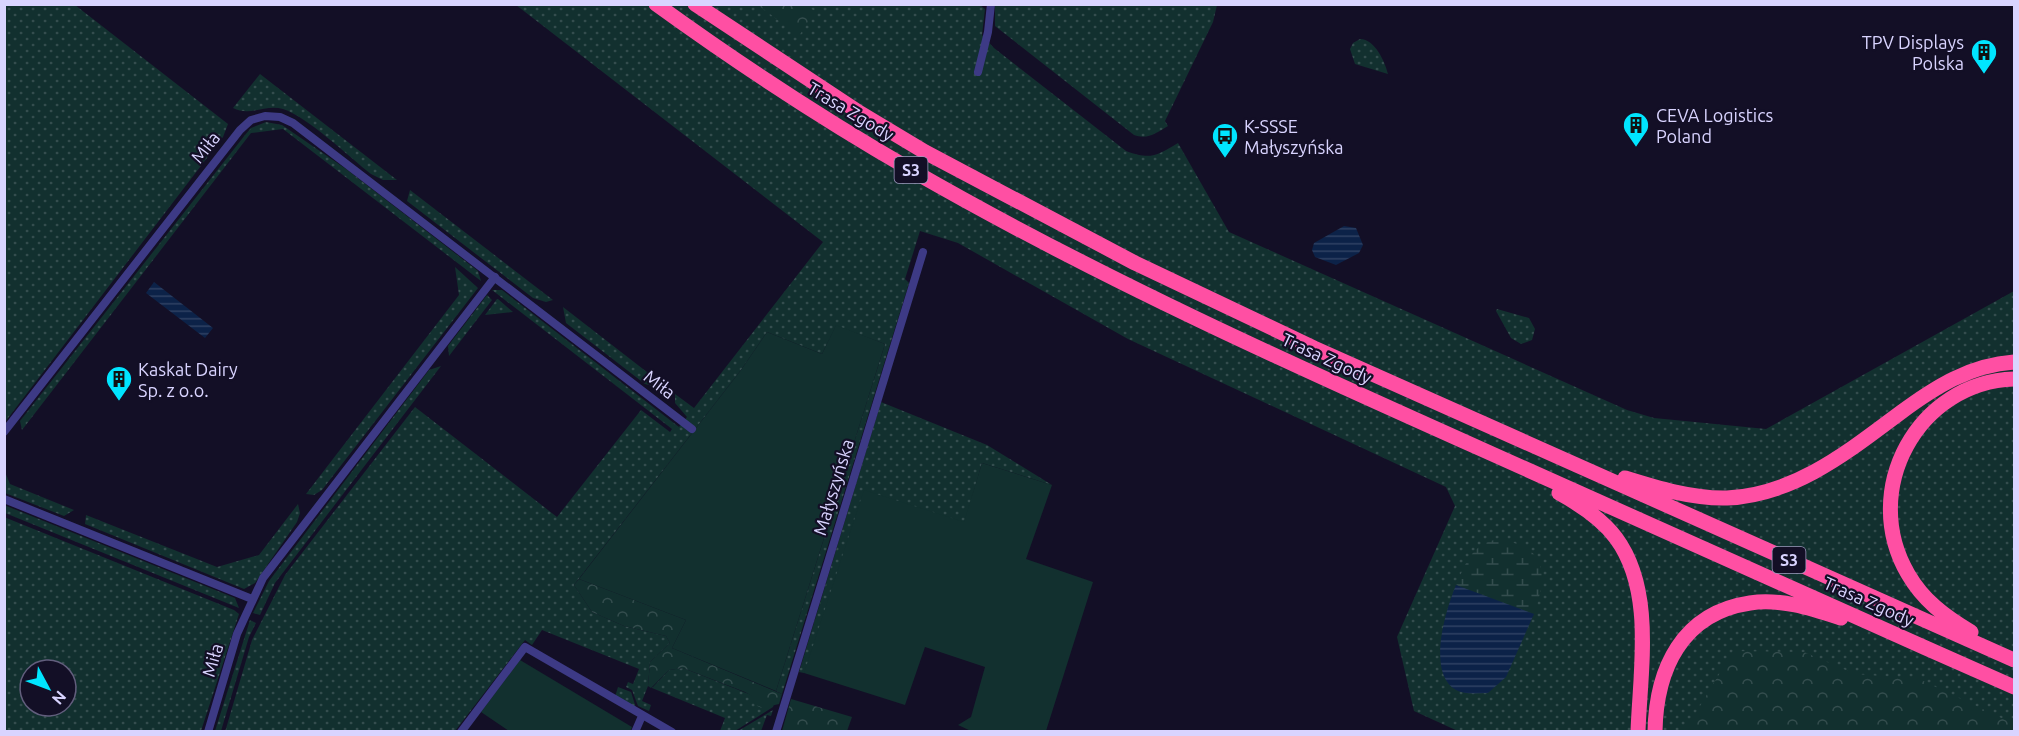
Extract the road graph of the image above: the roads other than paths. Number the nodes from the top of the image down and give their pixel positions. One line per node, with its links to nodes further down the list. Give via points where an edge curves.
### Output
1 (656, 4): 11 (highway, Trasa Zgody / S3, via 847,132 1037,239 1181,312)
2 (695, 4): 12 (highway, Trasa Zgody / S3, via 860,113 1050,220 1202,296)
3 (991, 4): 4 (street)
4 (978, 72)
5 (923, 252): 23 (street, Małyszyńska)
6 (495, 277): 9 (street, Miła); 10 (street, Miła, via 293,123 273,116 258,117 245,124 226,146); 14 (street, Miła, via 282,552)
7 (2014, 362): 12 (highway, via 1951,378 1808,476 1751,494 1728,498 1674,492)
8 (2014, 379): 16 (highway, via 1968,388 1932,411 1911,436 1891,495 1895,545 1907,573 1925,599 1944,616)
9 (692, 429)
10 (4, 432)
11 (1500, 457): 15 (highway, Trasa Zgody / S3); 24 (highway, via 1591,514 1616,538 1629,563 1640,606)
12 (1564, 460): 16 (highway, Trasa Zgody / S3)
13 (4, 499): 14 (street)
14 (252, 599): 19 (street, Miła, via 237,634)
15 (1912, 641): 17 (highway, Trasa Zgody / S3); 25 (highway, via 1785,603 1750,602 1721,611 1699,623 1668,660 1658,689)
16 (2014, 659)
17 (2014, 687)
18 (642, 716): 20 (street, via 525,647); 21 (street); 22 (street)
19 (208, 732)
20 (461, 732)
21 (635, 732)
22 (672, 732)
23 (776, 732)
24 (1638, 732)
25 (1655, 732)

